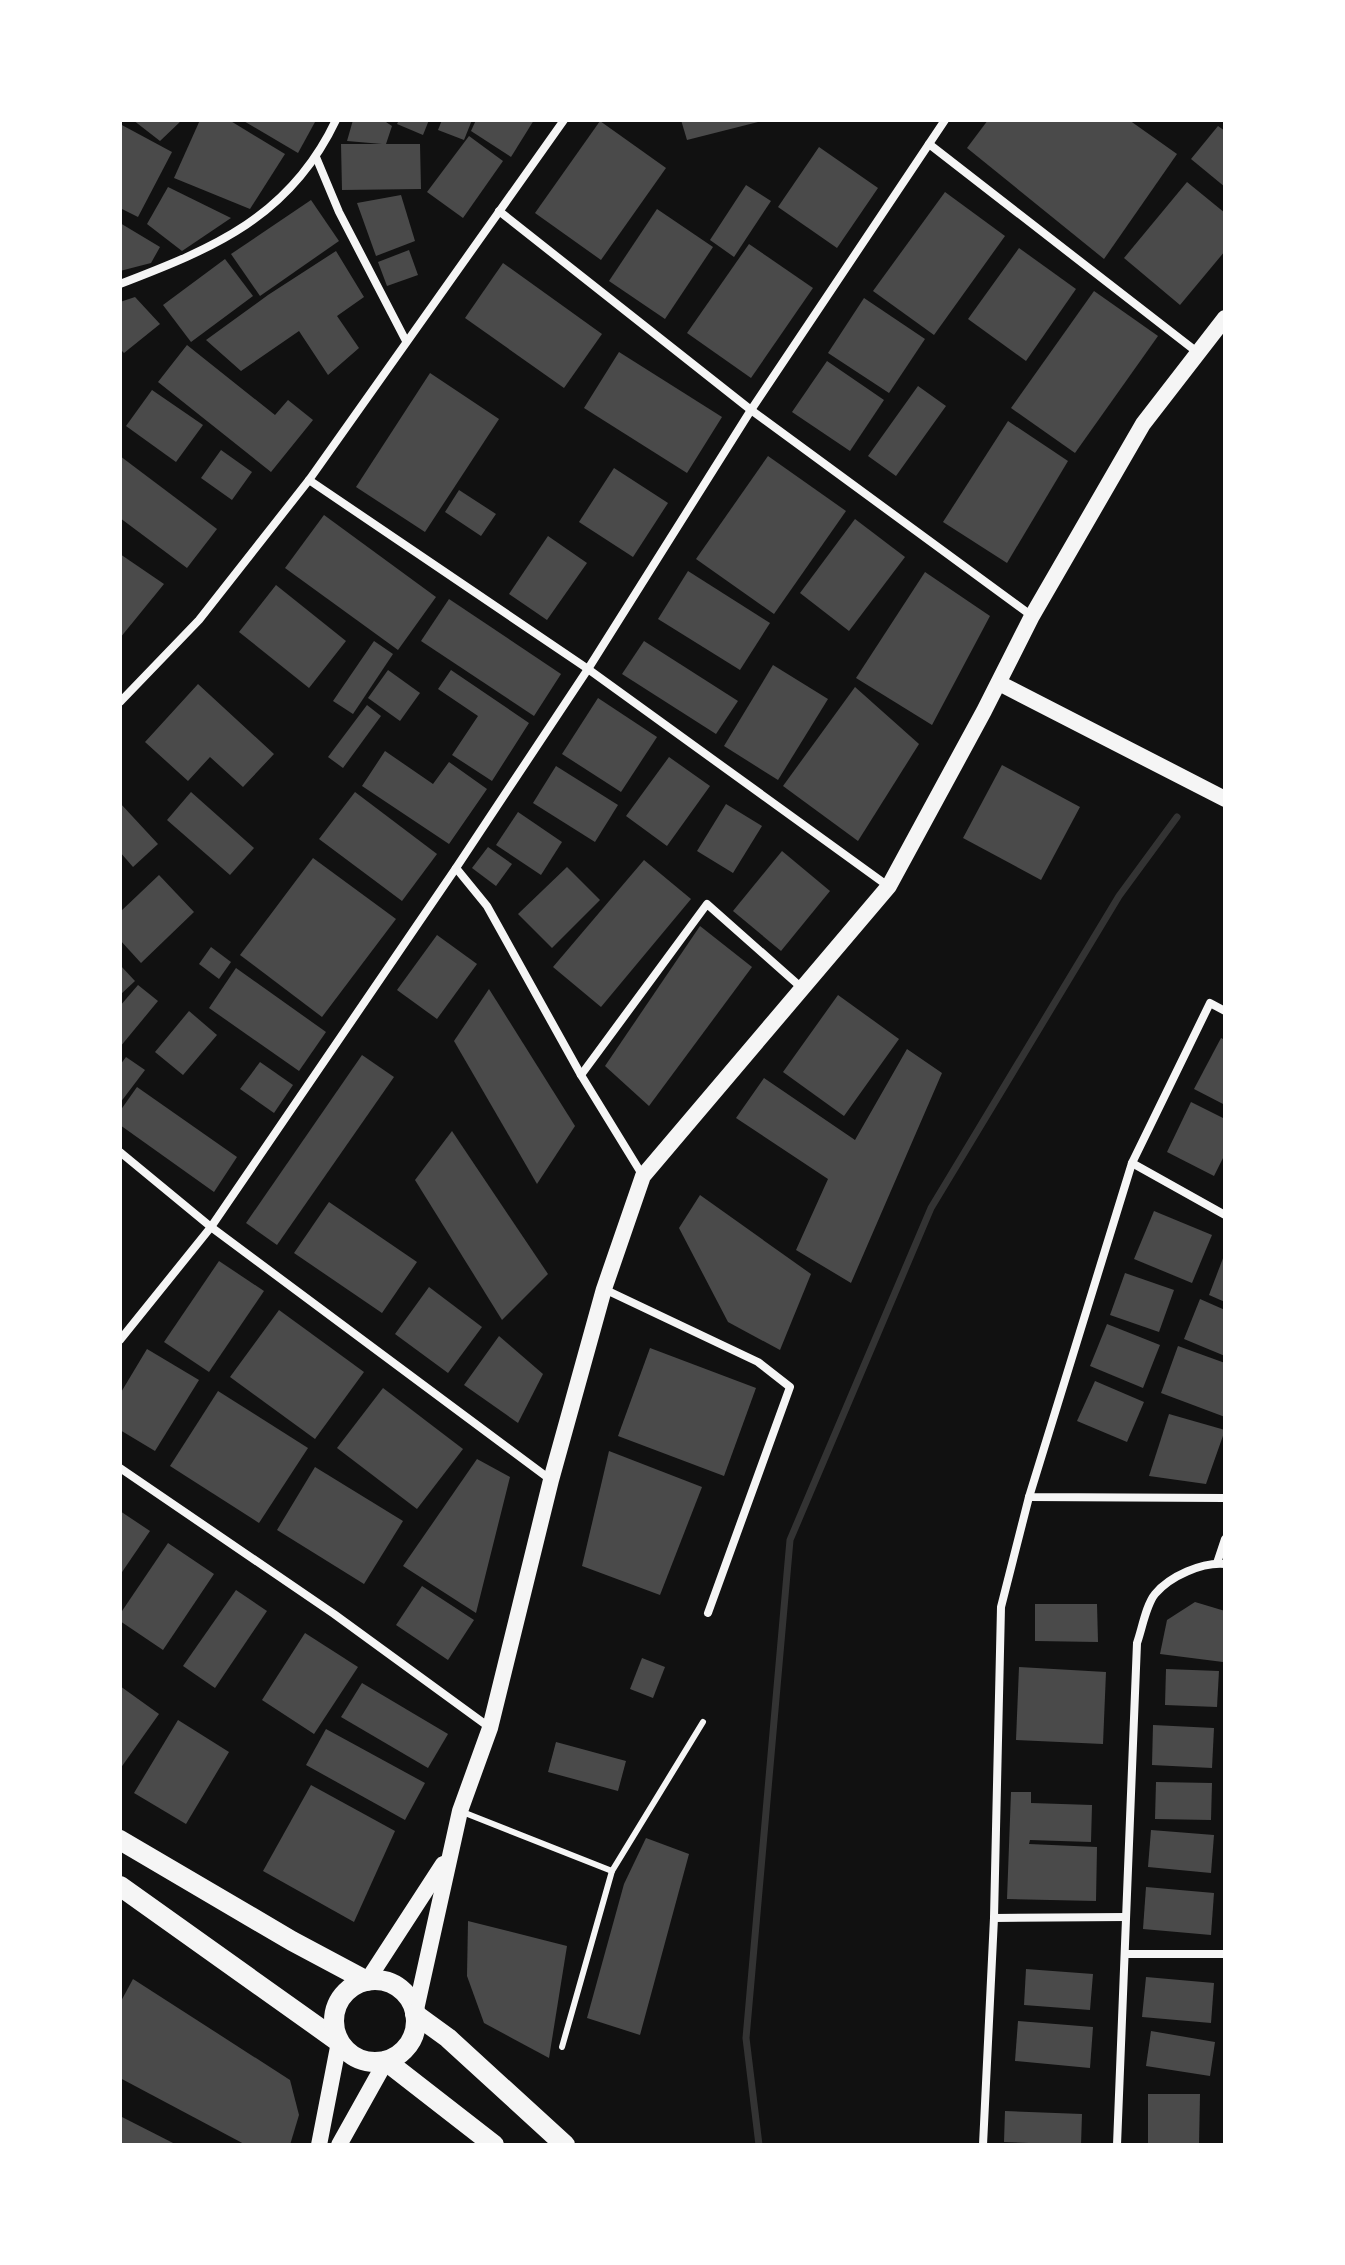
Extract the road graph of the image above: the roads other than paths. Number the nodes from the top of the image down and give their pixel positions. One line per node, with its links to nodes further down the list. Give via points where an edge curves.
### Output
1 (324, 120): 4 (street)
2 (564, 120): 7 (street)
3 (945, 120): 5 (street)
4 (334, 123): 6 (street)
5 (929, 144): 11 (street); 12 (street)
6 (316, 157): 8 (street, via 284,196 237,233); 10 (street)
7 (499, 211): 10 (street); 12 (street)
8 (120, 284)
9 (1225, 318): 11 (main road)
10 (406, 341): 13 (street)
11 (1197, 352): 14 (main road, via 1143,424)
12 (751, 410): 14 (street); 15 (street)
13 (309, 480): 15 (street); 17 (street, via 199,620)
14 (1032, 616): 16 (main road)
15 (588, 669): 19 (street); 20 (street)
16 (999, 683): 18 (main road); 20 (main road)
17 (120, 702)
18 (1225, 799)
19 (456, 868): 23 (street, via 487,906); 28 (street)
20 (889, 886): 21 (main road)
21 (803, 989): 23 (street, via 707,904); 26 (main road)
22 (1225, 1011): 25 (street, via 1210,1003)
23 (581, 1075): 26 (street)
24 (120, 1152): 28 (street)
25 (1132, 1163): 27 (street); 33 (street)
26 (643, 1176): 29 (main road)
27 (1225, 1215)
28 (211, 1227): 30 (street); 32 (street)
29 (604, 1289): 32 (main road); 37 (street, via 758,1362 790,1387)
30 (120, 1340)
31 (120, 1468): 39 (street)
32 (551, 1480): 39 (main road)
33 (1029, 1497): 34 (street); 46 (street, via 1001,1607)
34 (1225, 1498)
35 (1225, 1539): 36 (street)
36 (1221, 1564): 45 (street, via 1185,1572 1154,1595 1137,1643)
37 (708, 1613)
38 (703, 1722): 43 (lane)
39 (490, 1728): 40 (main road)
40 (460, 1811): 42 (main road); 43 (lane)
41 (120, 1840): 49 (main road)
42 (448, 1856): 49 (main road); 50 (main road)
43 (612, 1871): 52 (lane)
44 (120, 1886): 51 (main road)
45 (1126, 1917): 46 (street); 47 (street)
46 (994, 1918): 58 (street)
47 (1127, 1954): 48 (street); 59 (street)
48 (1225, 1954)
49 (367, 1981): 50 (main road, via 396,1986); 51 (main road, via 344,1993 337,2004)
50 (415, 2014): 53 (main road, via 413,2037); 57 (main road)
51 (339, 2042): 53 (main road, via 360,2060); 54 (main road)
52 (562, 2047)
53 (386, 2061): 55 (main road); 56 (main road)
54 (319, 2145)
55 (339, 2145)
56 (494, 2145)
57 (565, 2145)
58 (983, 2145)
59 (1117, 2145)

